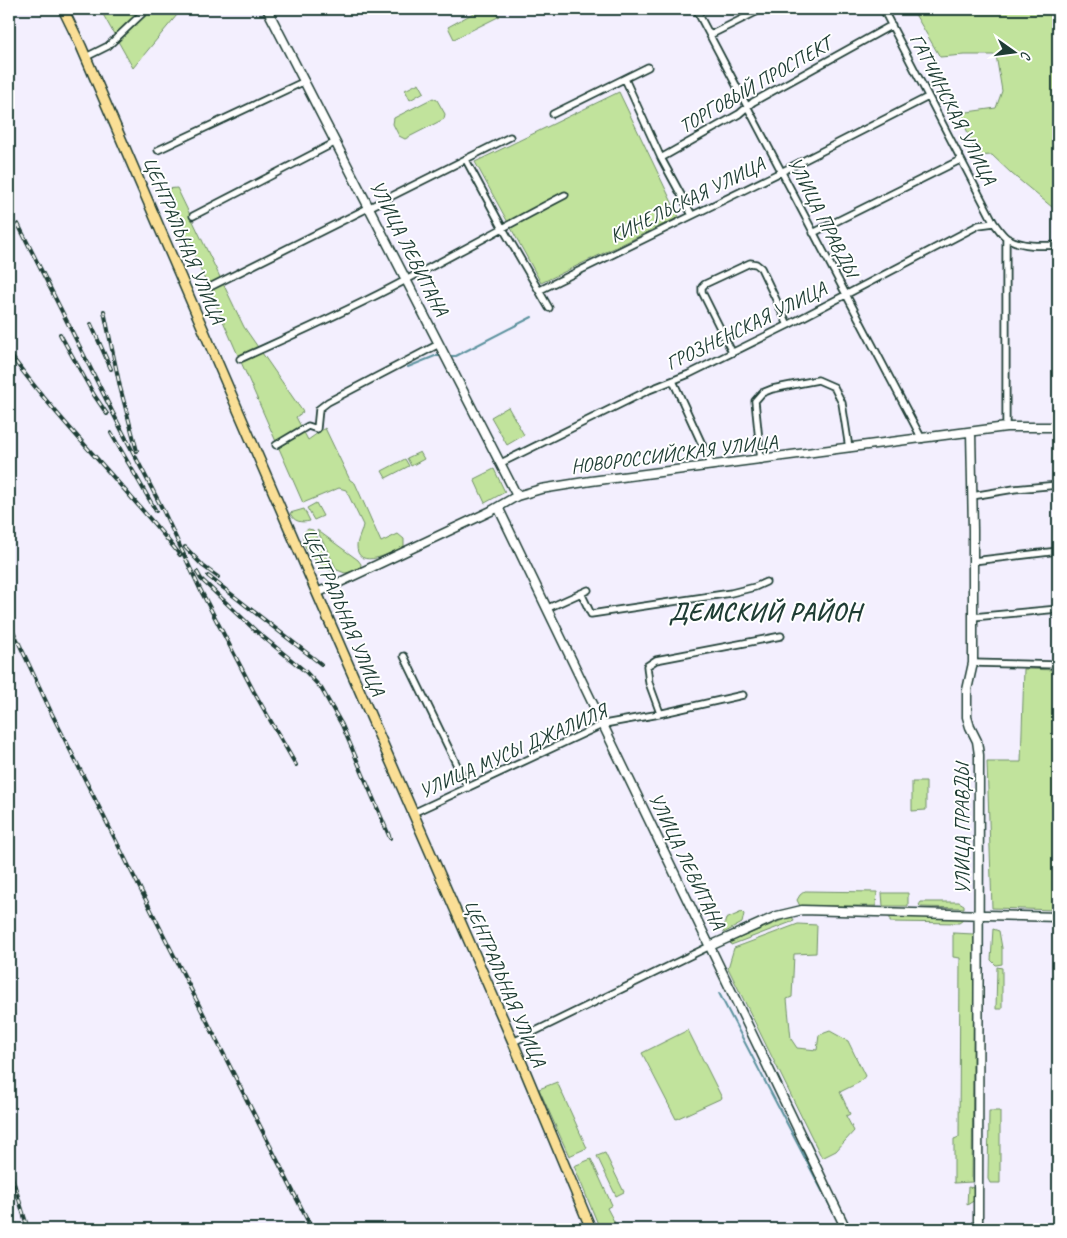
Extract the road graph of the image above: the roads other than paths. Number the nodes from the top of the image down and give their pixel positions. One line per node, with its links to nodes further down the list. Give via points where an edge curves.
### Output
1 (63, 9): 9 (main road, ЦЕНТРАЛЬНАЯ УЛИЦА)
2 (696, 9): 8 (street, УЛИЦА ПРАВДЫ)
3 (762, 9): 8 (street)
4 (883, 9): 7 (street, ГАТЧИНСКАЯ УЛИЦА)
5 (145, 11): 9 (street, via 108,46)
6 (269, 12): 12 (street, УЛИЦА ЛЕВИТАНА)
7 (892, 25): 13 (street, ГАТЧИНСКАЯ УЛИЦА); 14 (street, ТОРГОВЫЙ ПРОСПЕКТ)
8 (710, 35): 14 (street, УЛИЦА ПРАВДЫ)
9 (86, 57): 60 (main road, ЦЕНТРАЛЬНАЯ УЛИЦА)
10 (648, 67): 11 (street)
11 (626, 78): 15 (street); 19 (street)
12 (305, 81): 17 (street, УЛИЦА ЛЕВИТАНА); 18 (street)
13 (928, 97): 21 (street, ГАТЧИНСКАЯ УЛИЦА); 22 (street, КИНЕЛЬСКАЯ УЛИЦА)
14 (748, 107): 19 (street, ТОРГОВЫЙ ПРОСПЕКТ); 22 (street, УЛИЦА ПРАВДЫ)
15 (553, 114)
16 (510, 137): 20 (street)
17 (336, 142): 24 (street, УЛИЦА ЛЕВИТАНА); 26 (street)
18 (158, 150)
19 (661, 158): 25 (street)
20 (466, 160): 24 (street); 28 (street)
21 (960, 160): 27 (street, ГАТЧИНСКАЯ УЛИЦА); 29 (street)
22 (781, 172): 25 (street, КИНЕЛЬСКАЯ УЛИЦА); 29 (street, УЛИЦА ПРАВДЫ)
23 (564, 195): 28 (street)
24 (370, 207): 32 (street, УЛИЦА ЛЕВИТАНА); 33 (street)
25 (692, 214): 34 (street, КИНЕЛЬСКАЯ УЛИЦА)
26 (193, 216)
27 (994, 223): 30 (street); 35 (street, ГРОЗНЕНСКАЯ УЛИЦА, via 980,225)
28 (502, 227): 32 (street); 34 (street)
29 (813, 233): 35 (street, УЛИЦА ПРАВДЫ)
30 (1006, 238): 31 (street, via 1028,245); 42 (street)
31 (1058, 245)
32 (407, 280): 38 (street, УЛИЦА ЛЕВИТАНА); 40 (street)
33 (208, 288)
34 (540, 290): 36 (street)
35 (845, 295): 37 (street, ГРОЗНЕНСКАЯ УЛИЦА); 45 (street, УЛИЦА ПРАВДЫ)
36 (549, 308)
37 (788, 325): 39 (street, ГРОЗНЕНСКАЯ УЛИЦА); 39 (street, via 761,268 756,264 705,284 702,292)
38 (439, 344): 46 (street, via 328,402 319,409 316,429 308,426); 49 (street, УЛИЦА ЛЕВИТАНА)
39 (732, 352): 41 (street, ГРОЗНЕНСКАЯ УЛИЦА)
40 (240, 360)
41 (674, 381): 49 (street, ГРОЗНЕНСКАЯ УЛИЦА, via 649,390); 50 (street)
42 (1006, 427): 43 (street, НОВОРОССИЙСКАЯ УЛИЦА); 44 (street, НОВОРОССИЙСКАЯ УЛИЦА)
43 (1058, 428)
44 (971, 432): 45 (street, НОВОРОССИЙСКАЯ УЛИЦА); 53 (street, УЛИЦА ПРАВДЫ)
45 (922, 439): 47 (street, НОВОРОССИЙСКАЯ УЛИЦА)
46 (276, 446)
47 (849, 448): 48 (street, НОВОРОССИЙСКАЯ УЛИЦА); 48 (street, via 842,403 834,387 818,380 772,389 762,393 756,401)
48 (761, 460): 50 (street, НОВОРОССИЙСКАЯ УЛИЦА)
49 (501, 463): 52 (street, УЛИЦА ЛЕВИТАНА)
50 (712, 466): 52 (street, НОВОРОССИЙСКАЯ УЛИЦА, via 583,482)
51 (1058, 485): 53 (street)
52 (517, 496): 54 (street, НОВОРОССИЙСКАЯ УЛИЦА)
53 (972, 496): 56 (street, УЛИЦА ПРАВДЫ)
54 (498, 507): 60 (street, НОВОРОССИЙСКАЯ УЛИЦА); 61 (street, УЛИЦА ЛЕВИТАНА)
55 (1058, 551): 56 (street)
56 (974, 561): 63 (street, УЛИЦА ПРАВДЫ)
57 (766, 582): 59 (street, via 731,593 591,614)
58 (588, 590): 59 (street)
59 (581, 593): 61 (street)
60 (317, 594): 72 (main road, ЦЕНТРАЛЬНАЯ УЛИЦА)
61 (548, 608): 70 (street, УЛИЦА ЛЕВИТАНА)
62 (1058, 609): 63 (street)
63 (974, 617): 66 (street, УЛИЦА ПРАВДЫ)
64 (781, 636): 69 (street, via 656,660 647,666 647,674)
65 (404, 656): 71 (street)
66 (973, 663): 67 (street); 73 (street, УЛИЦА ПРАВДЫ, via 967,690 967,710 979,755)
67 (1058, 665)
68 (743, 695): 69 (street, УЛИЦА МУСЫ ДЖАЛИЛЯ)
69 (660, 713): 70 (street, УЛИЦА МУСЫ ДЖАЛИЛЯ)
70 (604, 724): 71 (street, УЛИЦА МУСЫ ДЖАЛИЛЯ); 75 (street, УЛИЦА ЛЕВИТАНА)
71 (468, 788): 72 (street, УЛИЦА МУСЫ ДЖАЛИЛЯ)
72 (413, 813): 76 (main road, ЦЕНТРАЛЬНАЯ УЛИЦА)
73 (978, 914): 74 (street); 75 (street, via 802,910 777,916); 79 (street, УЛИЦА ПРАВДЫ)
74 (1058, 917)
75 (710, 946): 76 (street); 78 (street, УЛИЦА ЛЕВИТАНА)
76 (513, 1042): 77 (main road, ЦЕНТРАЛЬНАЯ УЛИЦА)
77 (591, 1229)
78 (846, 1229)
79 (978, 1229)

